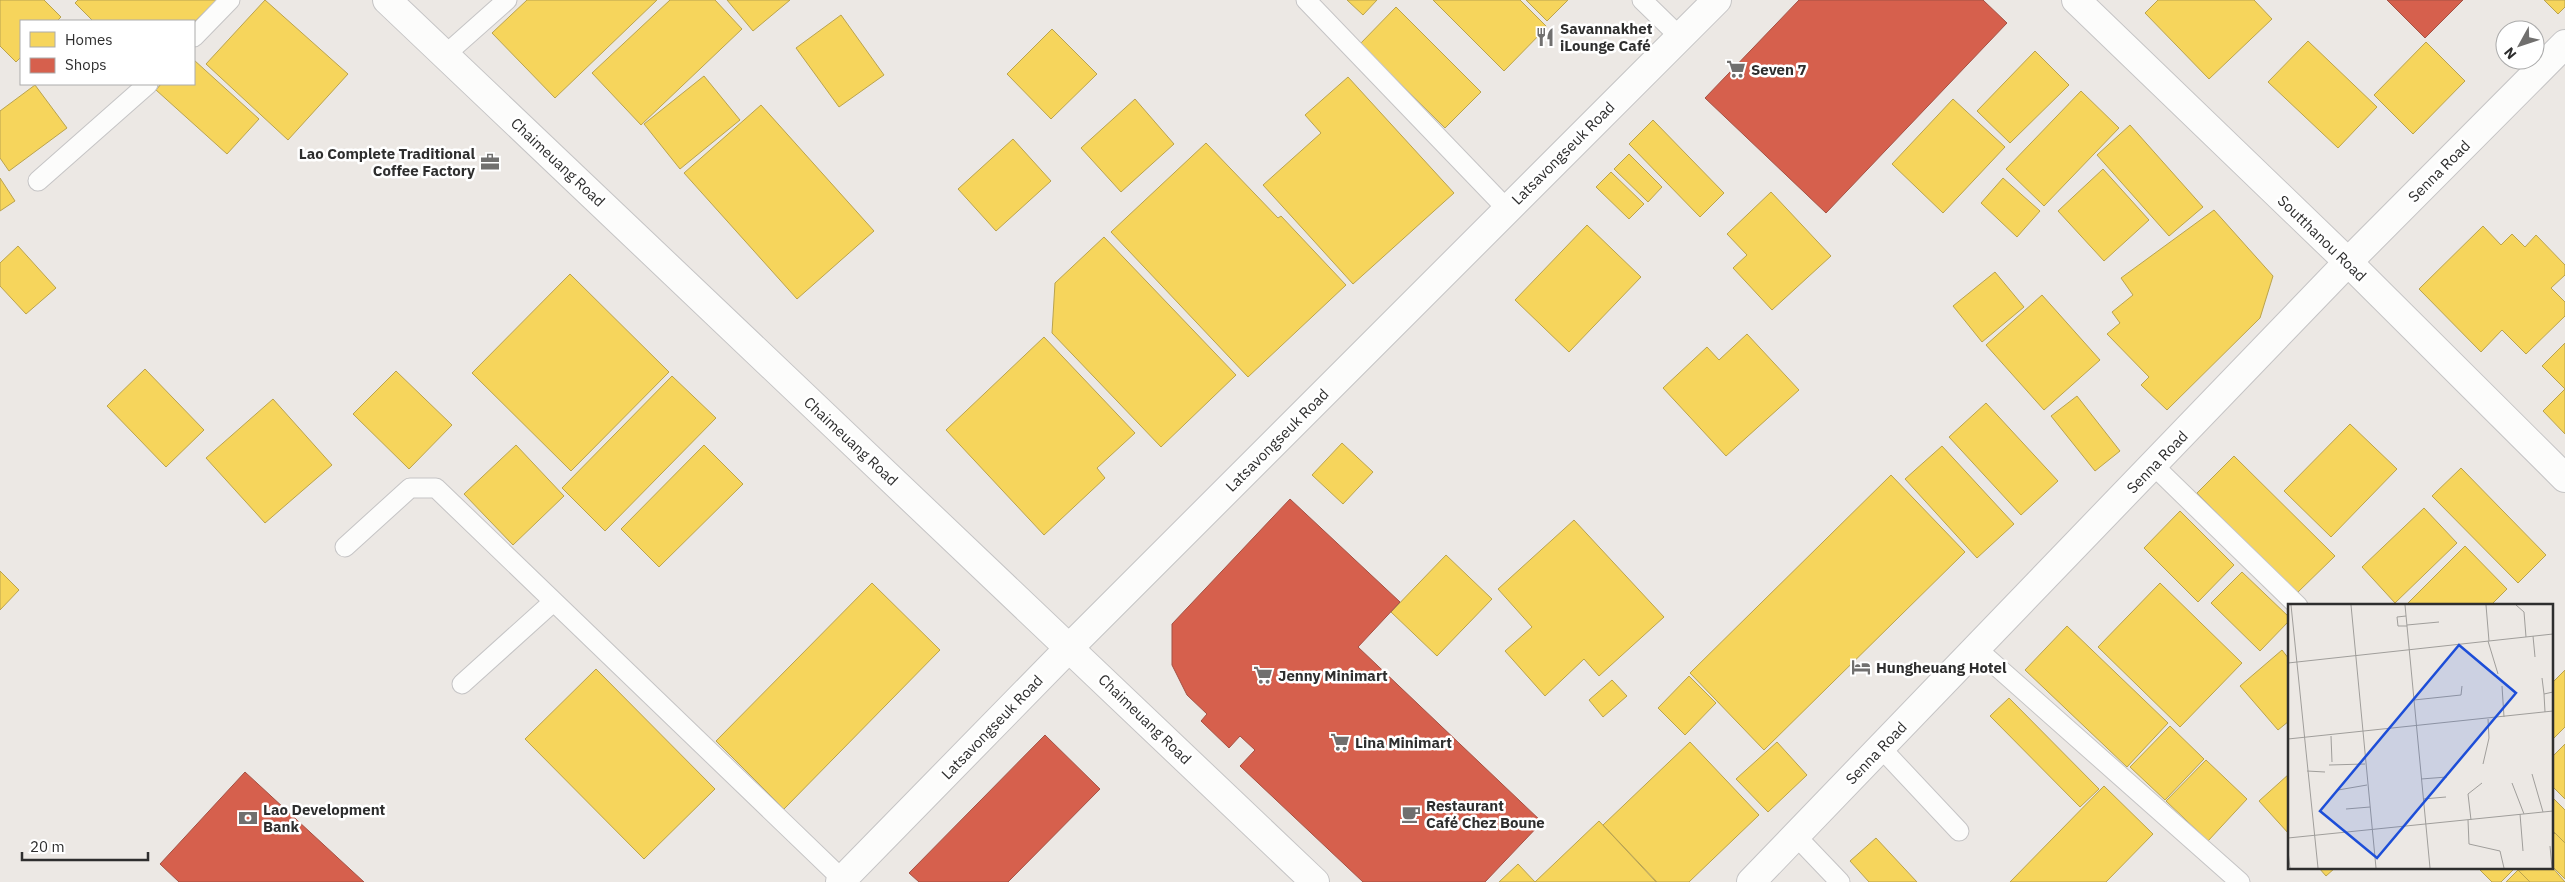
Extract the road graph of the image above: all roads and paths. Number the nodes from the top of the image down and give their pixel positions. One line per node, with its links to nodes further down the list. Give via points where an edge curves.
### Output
1 (230, 0): 8 (lane)
2 (387, 0): 11 (street, Chaimeuang Road)
3 (508, 0): 11 (lane)
4 (1306, 0): 14 (lane)
5 (1642, 0): 9 (lane)
6 (1717, 0): 9 (street, Latsavongseuk Road)
7 (2076, 0): 15 (street, Soutthanou Road)
8 (195, 36)
9 (1680, 37): 14 (street, Latsavongseuk Road)
10 (2565, 44): 15 (street, Senna Road)
11 (445, 55): 21 (street, Chaimeuang Road)
12 (147, 85): 13 (lane)
13 (38, 181)
14 (1507, 209): 21 (street, Latsavongseuk Road)
15 (2348, 262): 16 (street, Senna Road); 17 (street, Soutthanou Road)
16 (2153, 465): 20 (lane); 22 (street, Senna Road)
17 (2565, 478)
18 (345, 547): 19 (lane, via 410,488 436,488)
19 (553, 602): 23 (lane); 27 (lane)
20 (2296, 604)
21 (1070, 648): 27 (street, Latsavongseuk Road); 28 (street, Chaimeuang Road)
22 (1977, 649): 24 (street, Senna Road); 31 (lane)
23 (462, 684)
24 (1881, 748): 25 (lane); 26 (street, Senna Road)
25 (1959, 831)
26 (1796, 836): 29 (street, Senna Road); 30 (lane)
27 (841, 881)
28 (1315, 882)
29 (1751, 882)
30 (1840, 882)
31 (2240, 882)

